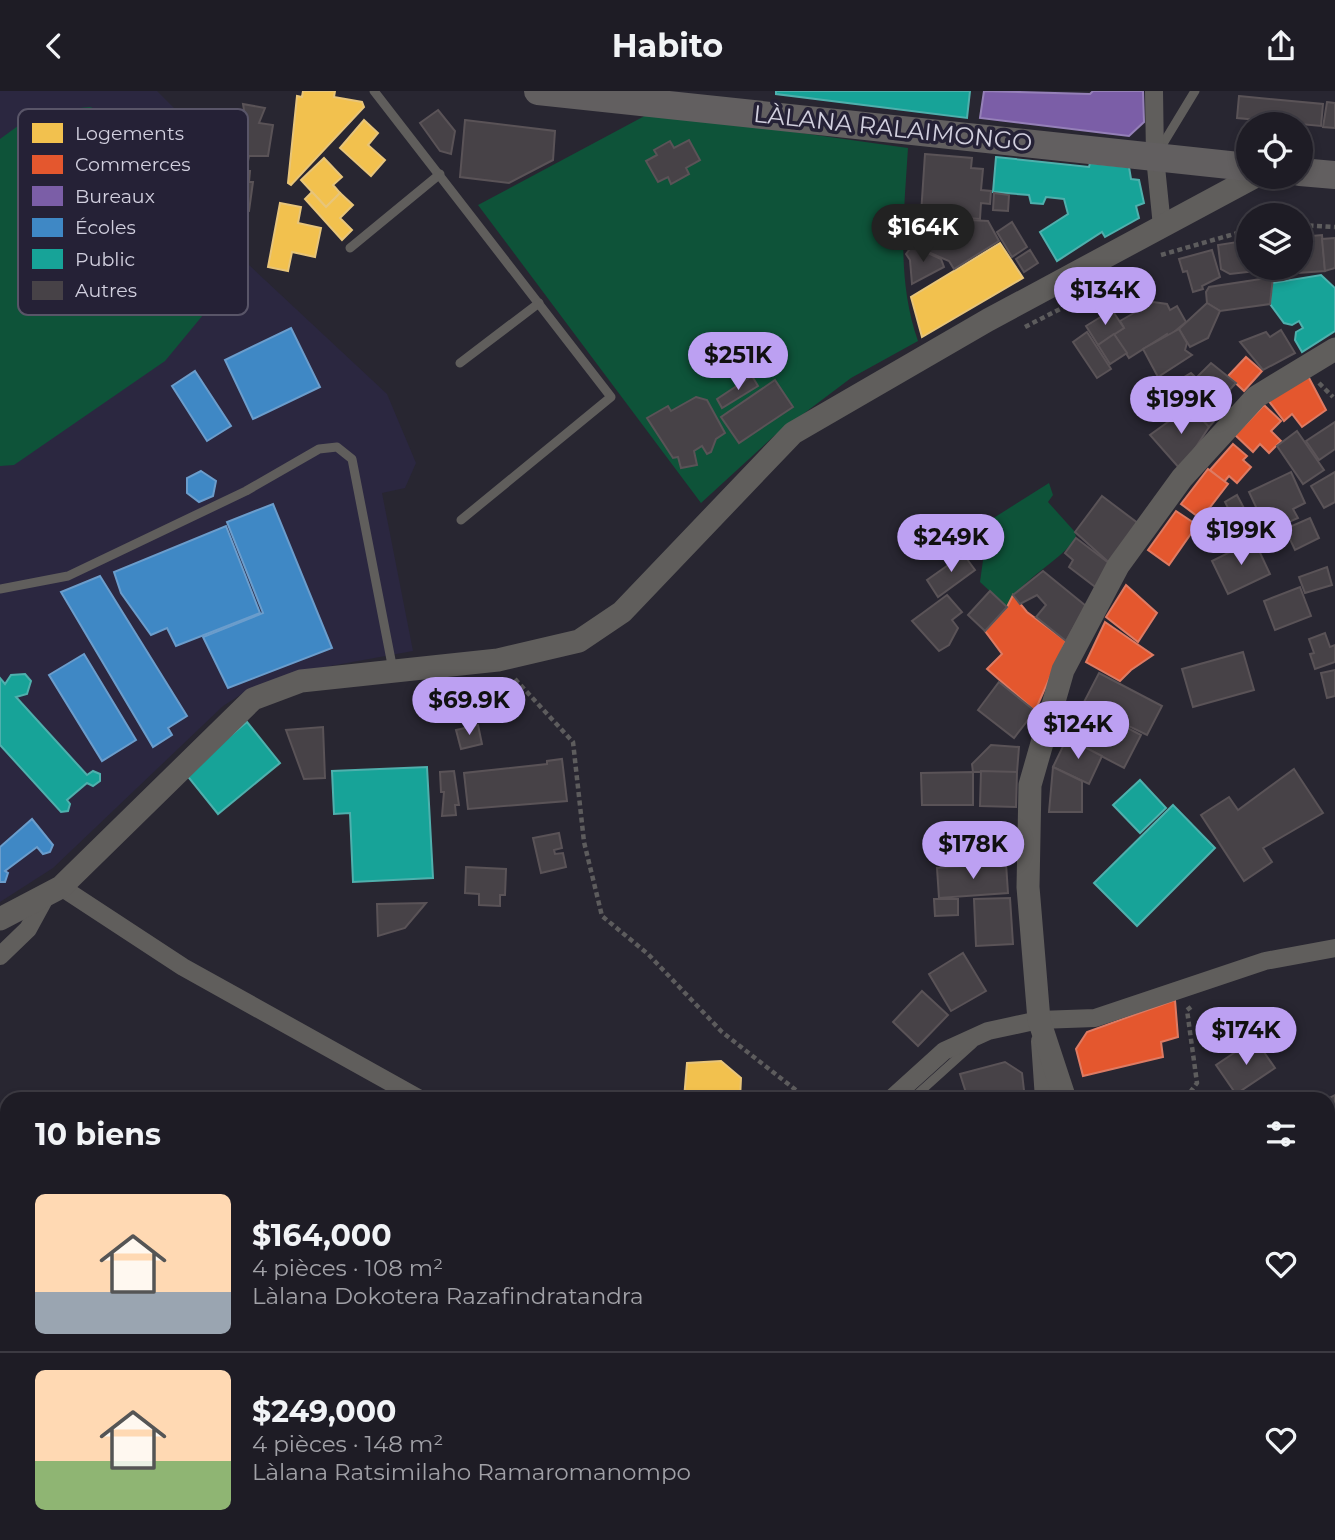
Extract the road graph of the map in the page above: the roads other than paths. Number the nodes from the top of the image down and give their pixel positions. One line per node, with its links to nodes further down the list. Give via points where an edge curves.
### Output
1 (374, 91): 8 (lane)
2 (538, 91): 5 (main road, LÀLANA RALAIMONGO)
3 (1154, 91): 5 (street)
4 (1195, 91): 5 (lane)
5 (1155, 157): 6 (main road, LÀLANA RALAIMONGO); 11 (street)
6 (1236, 166)
7 (1313, 173): 9 (main road)
8 (440, 174): 12 (lane); 13 (lane)
9 (1335, 176)
10 (1236, 187): 11 (street)
11 (1162, 226): 18 (street, via 793,433 622,612 579,641 498,660)
12 (350, 248)
13 (539, 303): 15 (lane); 16 (lane, via 611,397)
14 (1335, 349): 23 (street, via 1256,397 1182,478 1118,566 1063,670 1030,785 1028,887)
15 (460, 363)
16 (461, 520)
17 (0, 589): 18 (lane, via 68,576 246,491 319,449 337,447 352,459)
18 (393, 671): 19 (street, via 301,681 253,699)
19 (54, 891): 20 (street); 22 (street, via 28,929); 25 (street)
20 (0, 919)
21 (1335, 948): 23 (street, via 1265,961 1096,1019)
22 (0, 956)
23 (1039, 1020): 24 (street); 28 (street); 29 (street)
24 (988, 1031): 26 (street, via 944,1051); 27 (lane)
25 (407, 1092)
26 (899, 1092)
27 (920, 1092)
28 (1044, 1092)
29 (1063, 1092)

